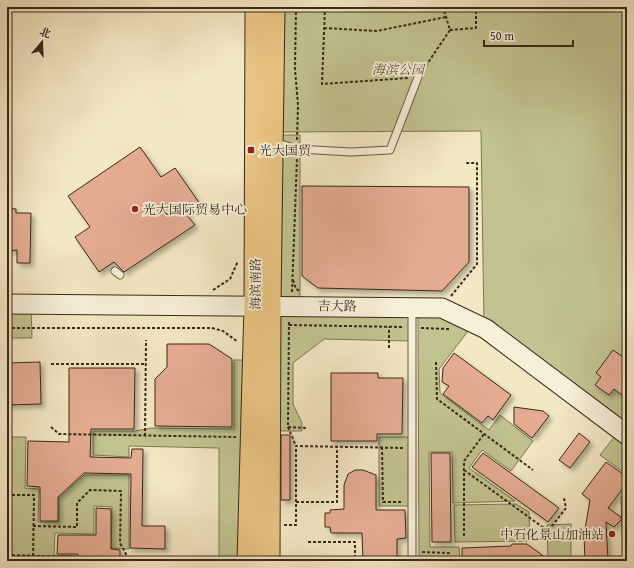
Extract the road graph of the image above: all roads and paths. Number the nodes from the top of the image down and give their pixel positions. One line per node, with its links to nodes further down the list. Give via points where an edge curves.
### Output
1 (256, 7): 17 (main road, 海滨南路)
2 (274, 7): 11 (main road, 海滨南路)
3 (296, 7): 12 (path)
4 (325, 7): 8 (path)
5 (443, 7): 7 (path)
6 (476, 7): 9 (path, via 476,28)
7 (446, 17): 8 (path, via 377,31); 9 (path)
8 (324, 28): 10 (path, via 322,84)
9 (450, 30): 10 (path)
10 (418, 77): 12 (lane, via 390,150 351,152)
11 (272, 141): 12 (lane); 17 (main road, 海滨南路)
12 (297, 149): 18 (path)
13 (466, 163): 20 (path, via 477,163 477,264)
14 (239, 259): 15 (path, via 230,279 218,288)
15 (208, 291)
16 (7, 304): 17 (main road, 吉大路)
17 (262, 305): 18 (main road, 吉大路); 21 (path); 38 (main road, 海滨南路); 50 (main road, 海滨南路)
18 (291, 306): 19 (main road, 吉大路); 21 (path)
19 (412, 307): 20 (main road, 吉大路); 23 (lane)
20 (442, 308): 36 (main road, 吉大路, via 486,329)
21 (289, 325): 22 (path); 33 (path)
22 (389, 327): 23 (path); 28 (path)
23 (412, 327): 25 (path); 42 (lane)
24 (7, 328): 27 (path, via 212,328 228,335)
25 (454, 329)
26 (146, 340): 31 (path)
27 (242, 347)
28 (389, 348)
29 (436, 362): 35 (path, via 437,399)
30 (51, 364): 31 (path)
31 (146, 364): 37 (path)
32 (51, 427): 37 (path, via 59,434)
33 (288, 427): 34 (path); 39 (path)
34 (308, 428)
35 (484, 434): 43 (path, via 464,461); 44 (path)
36 (627, 435)
37 (145, 436): 38 (path)
38 (251, 437): 60 (main road, 海滨南路)
39 (296, 446): 40 (path); 48 (path)
40 (337, 447): 41 (path); 48 (path, via 337,502)
41 (382, 447): 42 (path); 49 (path, via 383,502)
42 (412, 448): 49 (lane)
43 (464, 470): 46 (path, via 548,531 566,508); 52 (path)
44 (533, 470)
45 (7, 495): 51 (path, via 34,496)
46 (564, 498)
47 (627, 499): 65 (lane)
48 (296, 502): 50 (path, via 296,525)
49 (412, 502): 54 (lane)
50 (269, 524): 61 (main road, 海滨南路)
51 (33, 526): 56 (path); 58 (path, via 77,527 77,503 90,490 120,491 120,543 128,558)
52 (464, 536)
53 (308, 542): 62 (path, via 355,542)
54 (412, 552): 63 (lane); 64 (path, via 449,553)
55 (7, 555): 56 (path)
56 (33, 556): 57 (path); 59 (path)
57 (72, 557)
58 (205, 559)
59 (33, 561)
60 (248, 561)
61 (269, 561)
62 (355, 561)
63 (412, 561)
64 (449, 561)
65 (627, 561)

